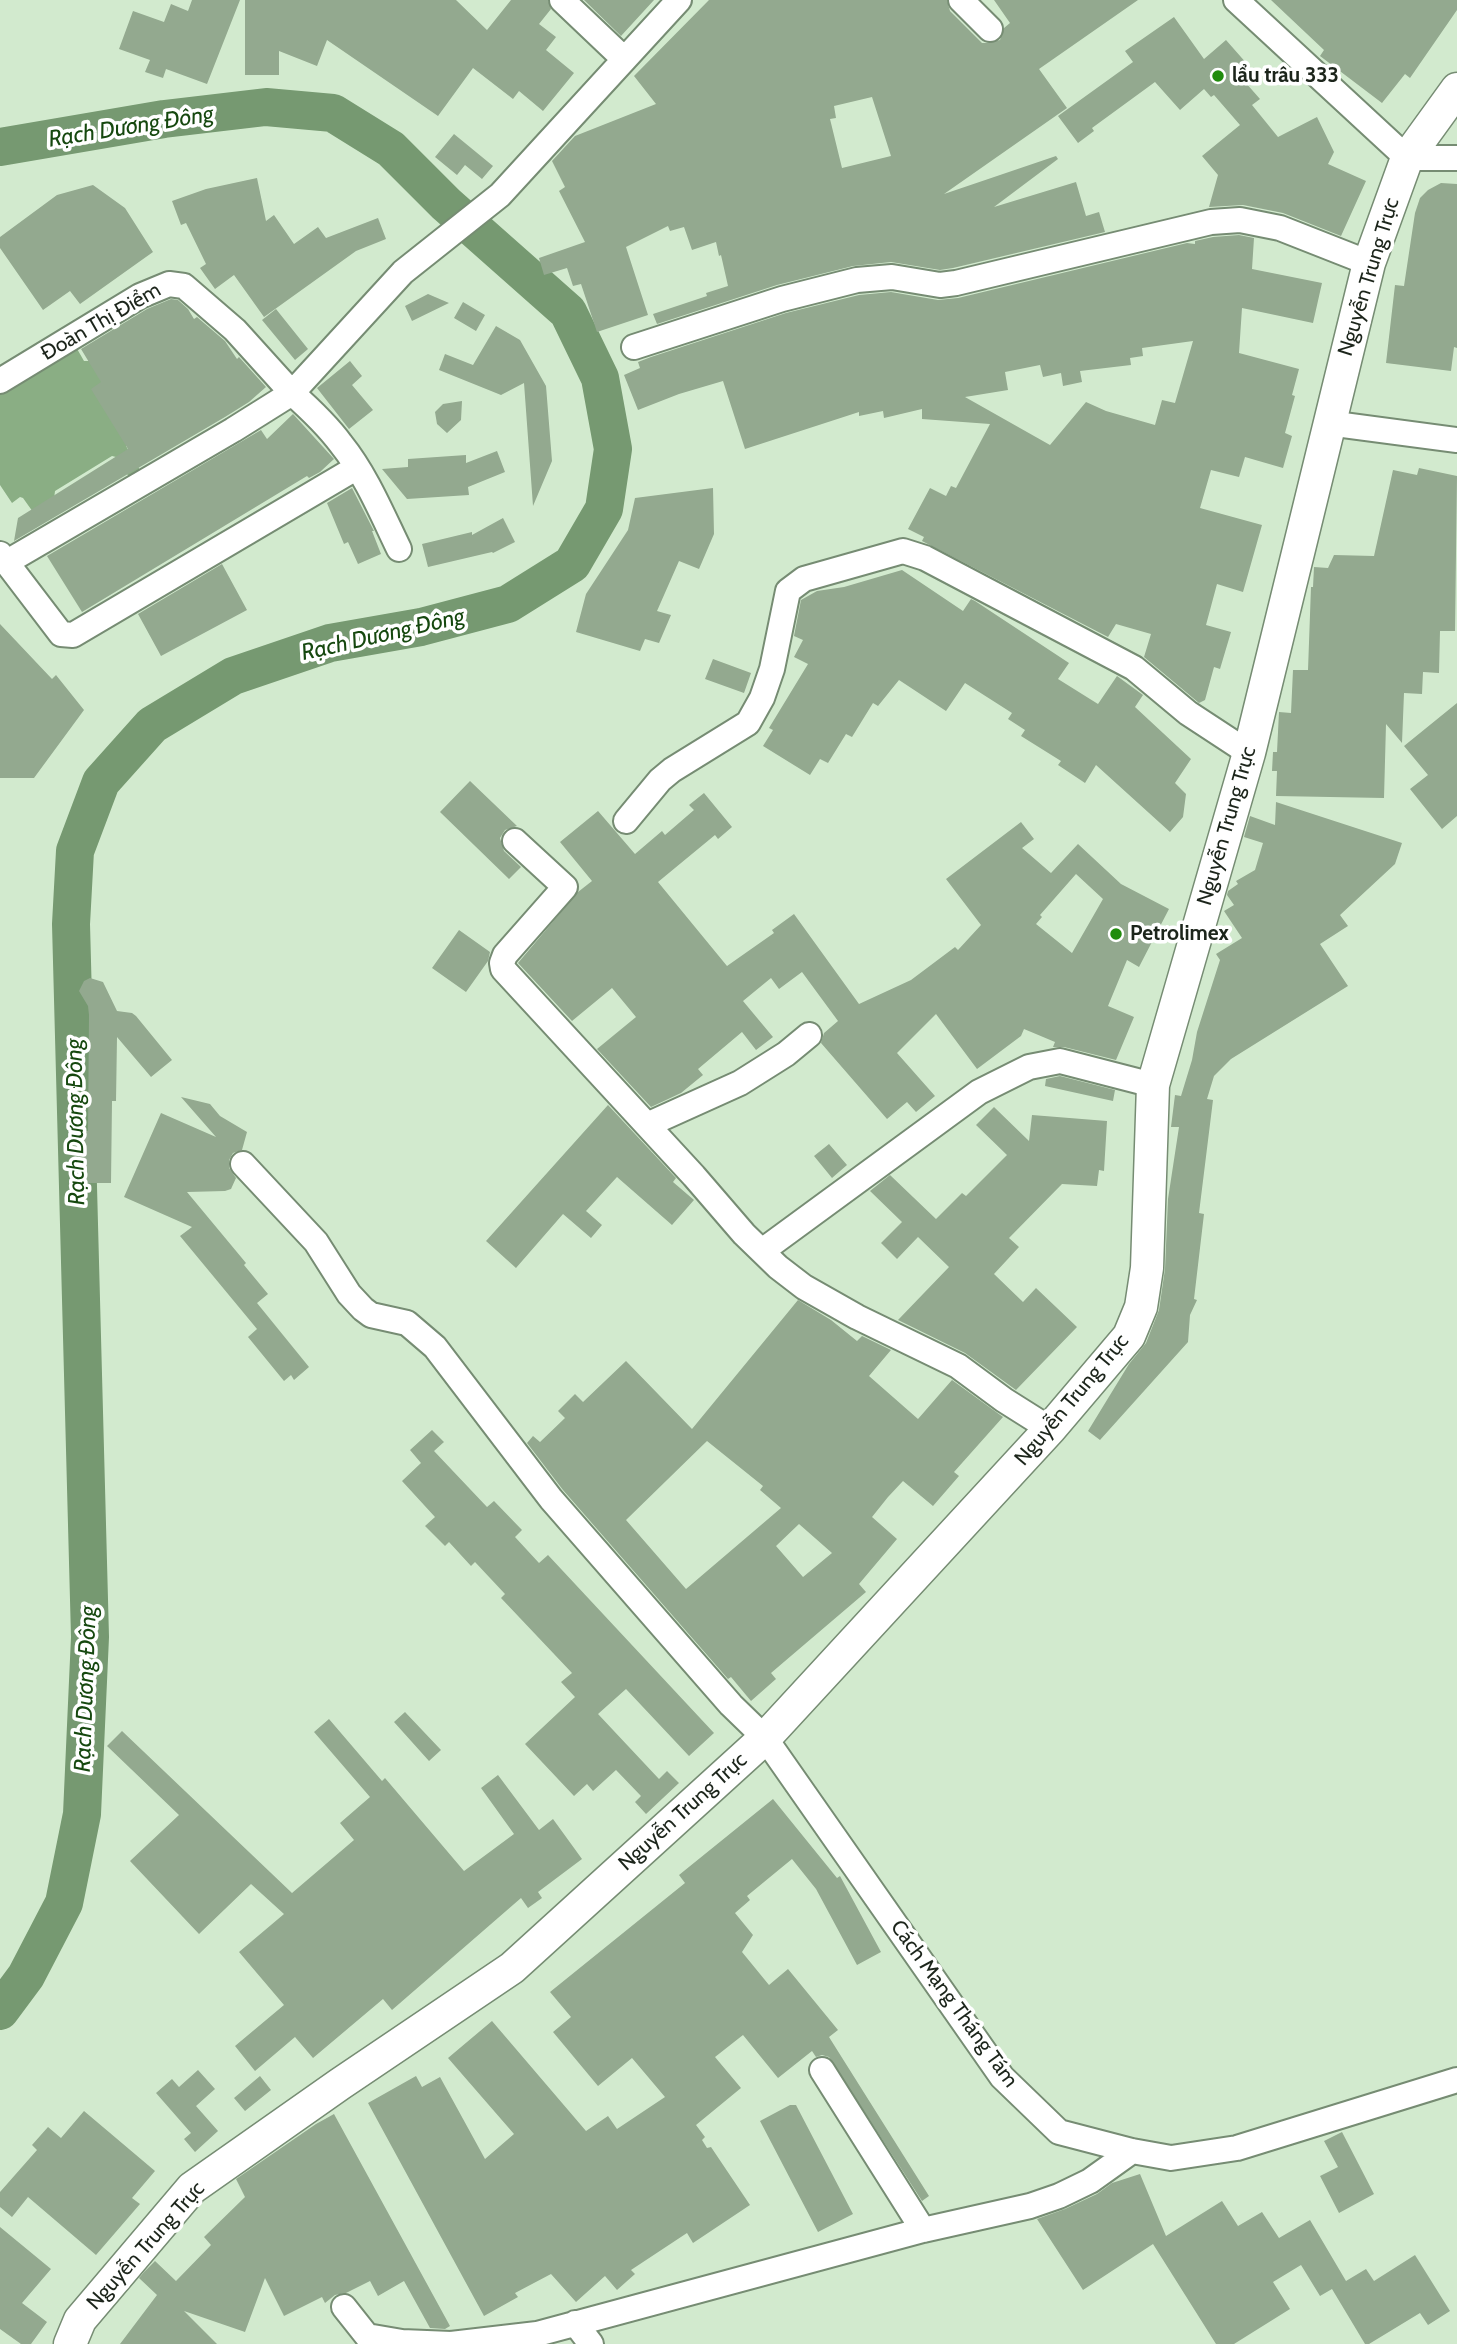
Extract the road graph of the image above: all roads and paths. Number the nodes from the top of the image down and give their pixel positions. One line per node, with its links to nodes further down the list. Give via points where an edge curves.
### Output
1 (562, 0): 6 (street)
2 (679, 0): 6 (street)
3 (961, 0): 5 (street)
4 (1236, 0): 8 (street)
5 (990, 29)
6 (623, 58): 13 (street, via 500,195 403,272)
7 (1457, 89): 8 (main road, Nguyễn Trung Trực)
8 (1408, 158): 9 (street); 10 (main road, Nguyễn Trung Trực)
9 (1457, 158)
10 (1369, 263): 11 (street, via 1280,228 1240,220 1211,222 956,283 892,277 857,280); 14 (main road, Nguyễn Trung Trực)
11 (634, 347)
12 (0, 381): 13 (street, Đoàn Thị Điểm, via 140,296 169,284 184,286 235,330)
13 (292, 393): 16 (street, Đoàn Thị Điểm, via 343,446); 18 (street)
14 (1328, 423): 15 (street); 19 (main road, Nguyễn Trung Trực)
15 (1457, 440)
16 (356, 468): 17 (street, Đoàn Thị Điểm); 18 (street, via 73,635 61,634)
17 (399, 550)
18 (4, 558)
19 (1249, 753): 20 (street, via 1188,713 1134,668 925,558 903,551 804,579 788,591 772,669 748,723 672,770); 23 (main road, Nguyễn Trung Trực)
20 (626, 821)
21 (515, 841): 24 (street, via 565,887 505,955 503,969)
22 (809, 1035): 24 (street, via 740,1083)
23 (1153, 1085): 26 (street, via 1060,1061 1029,1068 979,1092); 27 (main road, Nguyễn Trung Trực, via 1147,1268 1140,1307 1129,1336)
24 (647, 1125): 26 (street)
25 (243, 1164): 28 (street, Cách Mạng Tháng Tám, via 316,1242 363,1309 407,1323 435,1347 551,1499)
26 (762, 1251): 27 (street, via 804,1287 958,1366)
27 (1051, 1429): 28 (main road, Nguyễn Trung Trực)
28 (765, 1738): 31 (street, Cách Mạng Tháng Tám, via 1002,2077 1059,2132); 36 (main road, Nguyễn Trung Trực, via 512,1968 192,2188 80,2320)
29 (822, 2070): 32 (street)
30 (1457, 2080): 31 (street, Cách Mạng Tháng Tám, via 1237,2148 1171,2158)
31 (1132, 2151): 32 (street, via 1059,2196)
32 (923, 2230): 34 (street)
33 (344, 2307): 35 (street, via 367,2336 402,2342)
34 (575, 2323): 35 (street); 37 (street)
35 (541, 2339)
36 (70, 2344)
37 (590, 2344)

